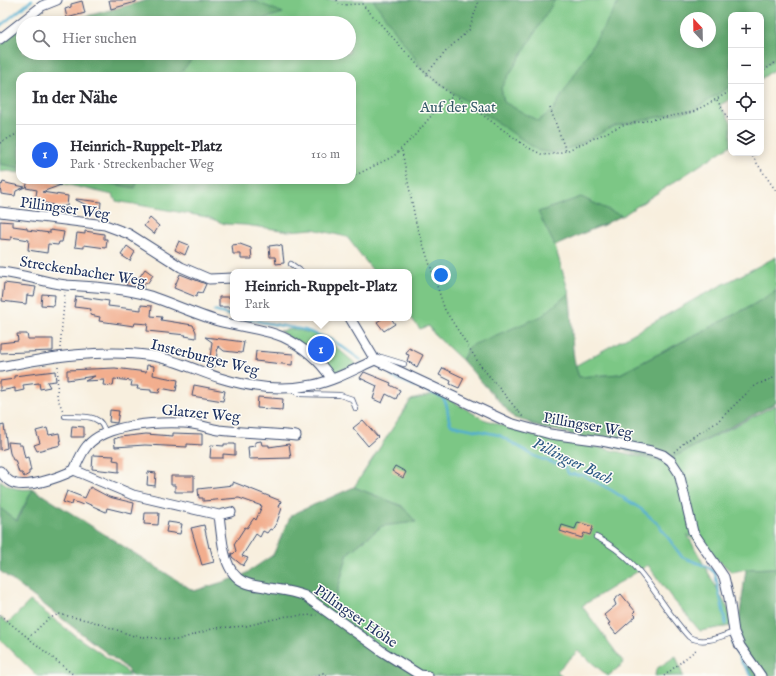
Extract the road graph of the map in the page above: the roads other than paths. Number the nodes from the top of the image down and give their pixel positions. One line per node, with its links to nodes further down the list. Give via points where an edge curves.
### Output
1 (57, 0): 2 (street, via 42,6)
2 (29, 16)
3 (16, 26): 4 (street)
4 (0, 39)
5 (0, 212): 9 (street, Pillingser Weg, via 105,225 129,234 181,267 209,279)
6 (291, 264): 7 (lane)
7 (298, 269)
8 (0, 272): 14 (street, Streckenbacher Weg, via 149,296 219,321 276,334 303,350 318,362)
9 (230, 278)
10 (352, 321): 11 (street)
11 (374, 360): 12 (lane, via 381,357); 14 (street, Insterburger Weg); 25 (street, Pillingser Weg, via 516,425 550,434 636,448 668,458 679,473 693,532 724,577 730,598)
12 (404, 364)
13 (0, 367): 15 (street, Insterburger Weg, via 95,352 112,352 168,360 240,384)
14 (331, 378): 15 (street, Insterburger Weg, via 314,384)
15 (291, 387): 16 (lane, via 299,394 340,395 352,399)
16 (356, 409)
17 (64, 414): 18 (lane, via 99,420 104,425)
18 (105, 434): 19 (street, Glatzer Weg, via 152,423 184,423 219,430); 20 (street, Glatzer Weg, via 88,445)
19 (296, 436)
20 (74, 470): 21 (street, via 26,485 11,482); 23 (street, via 133,495)
21 (0, 471)
22 (231, 512): 23 (street)
23 (219, 516): 26 (street, Pillingser Höhe, via 225,552 234,575 245,583 299,594 321,606 329,615 383,652 420,675)
24 (596, 537): 25 (lane, via 636,566 688,637 697,641)
25 (734, 632): 27 (street, via 745,655)
26 (428, 676)
27 (761, 676)

